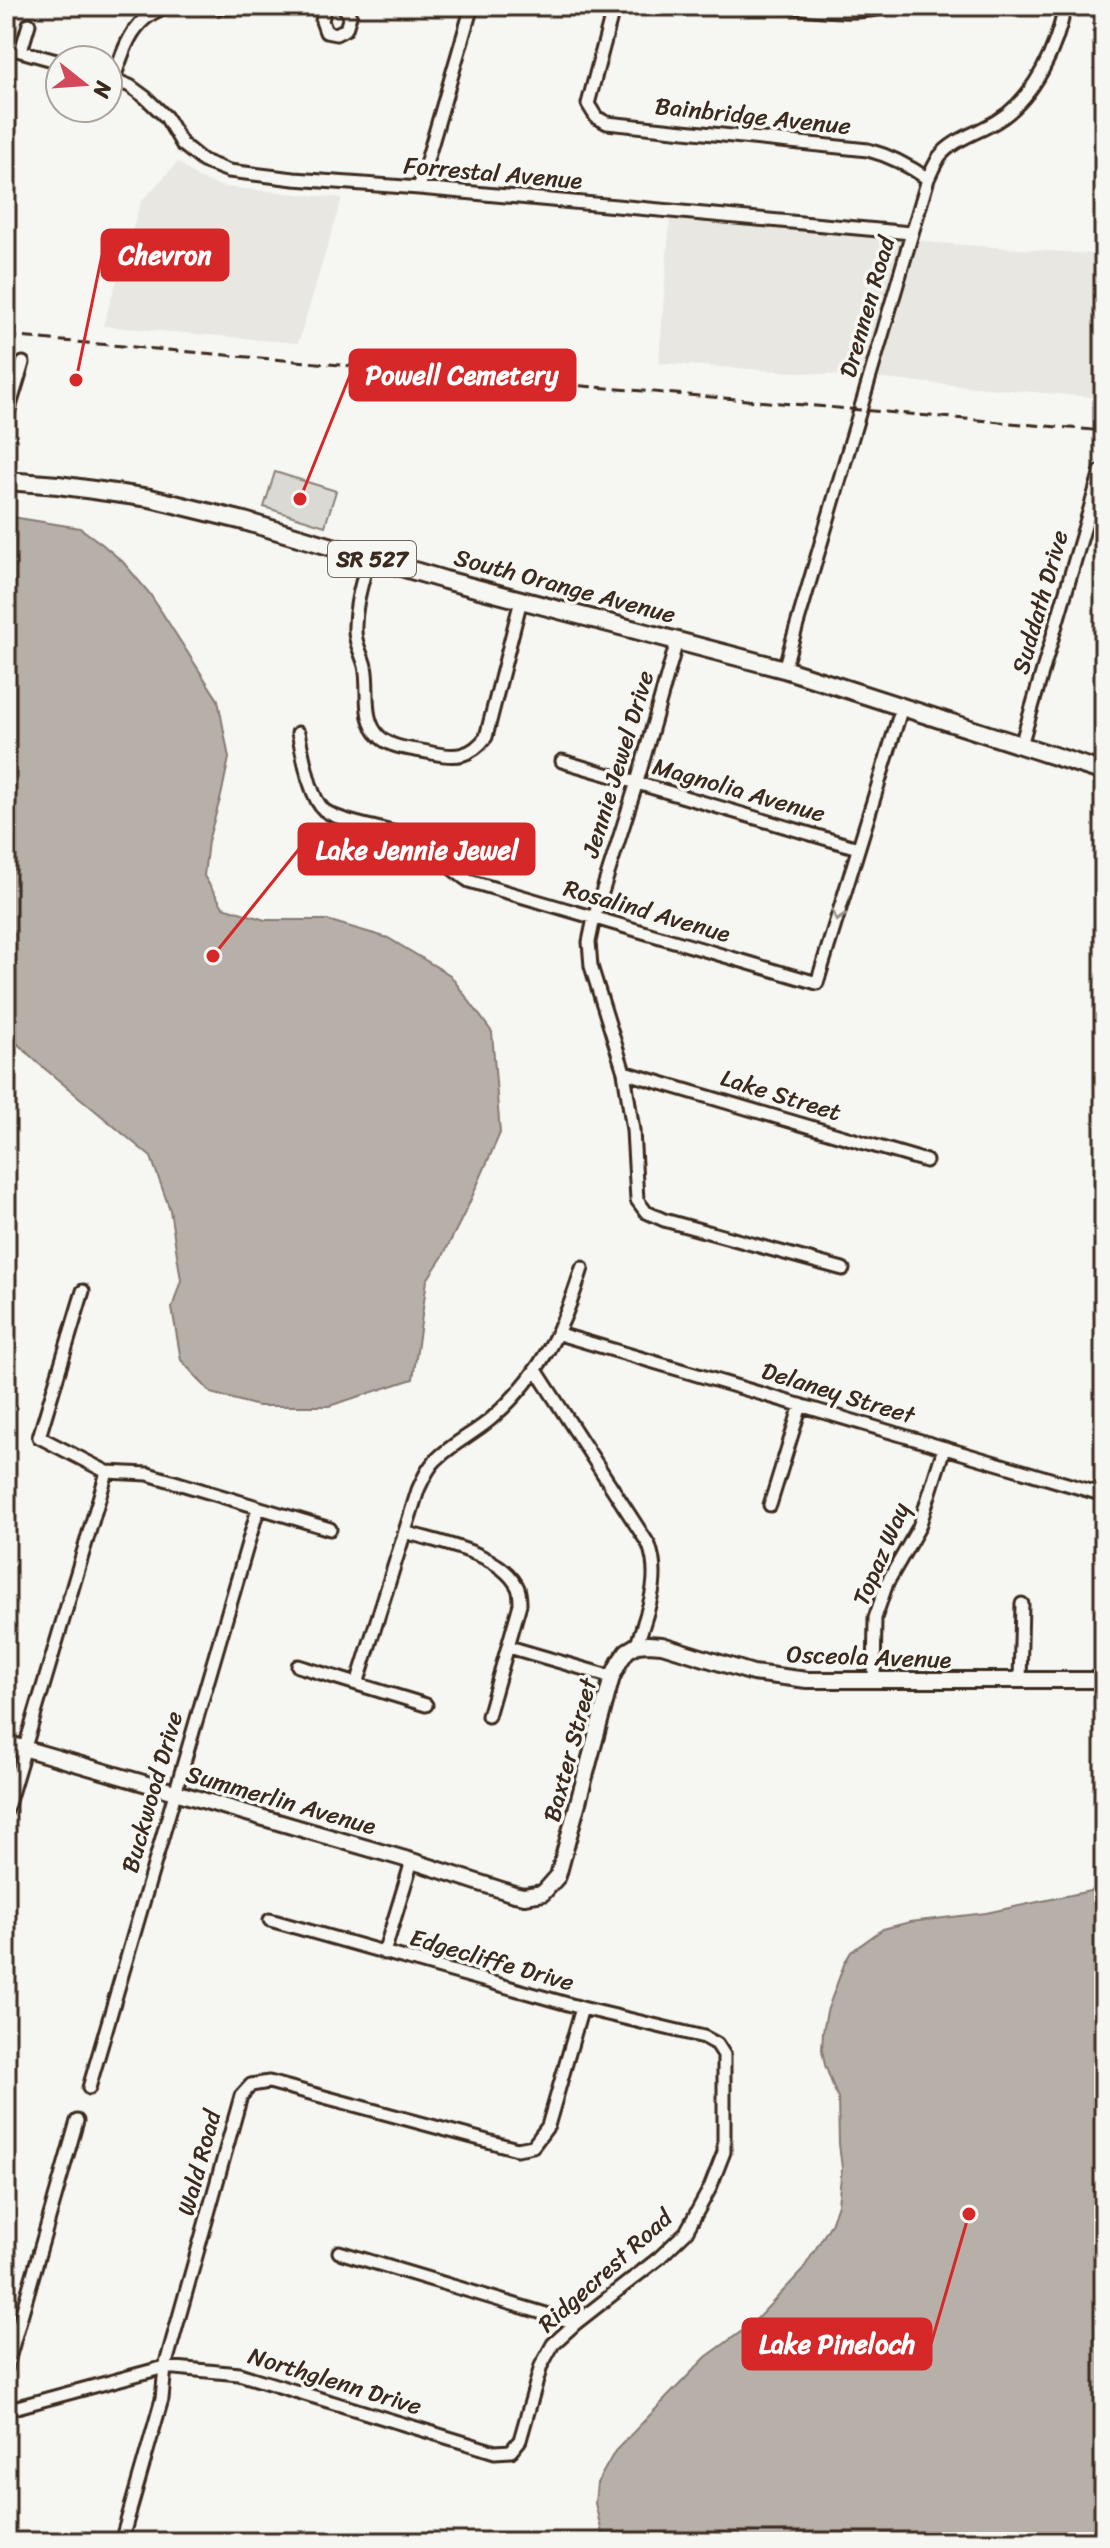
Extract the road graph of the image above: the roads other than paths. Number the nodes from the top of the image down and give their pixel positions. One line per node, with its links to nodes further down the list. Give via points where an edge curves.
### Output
1 (171, 6): 13 (street, via 143,18)
2 (202, 6): 3 (street)
3 (236, 6)
4 (325, 6): 5 (street, via 326,32 336,34 346,29 350,16)
5 (343, 6)
6 (472, 6): 18 (street)
7 (614, 6): 17 (street, Bainbridge Avenue, via 588,104 596,117 607,123 868,150 907,164)
8 (781, 6): 9 (street, via 840,12)
9 (889, 6)
10 (1065, 6): 17 (street, Drennen Road, via 1055,46 1039,76 1000,120 940,156)
11 (29, 24): 14 (street)
12 (6, 47): 14 (street)
13 (124, 50)
14 (21, 51): 15 (street)
15 (44, 57)
16 (124, 83): 18 (street, Forrestal Avenue, via 166,117 182,144 203,161 229,171)
17 (928, 179): 19 (street, Drennen Road)
18 (419, 188): 19 (street, Forrestal Avenue)
19 (911, 233): 27 (street, Drennen Road)
20 (23, 363): 21 (street)
21 (6, 419)
22 (1101, 471): 30 (street, Suddath Drive)
23 (6, 481): 24 (main road, South Orange Avenue / SR 527, via 150,498)
24 (368, 558): 25 (main road, South Orange Avenue / SR 527); 25 (street, via 356,609 356,643 366,669 372,726 394,745 459,757 480,745)
25 (521, 600): 26 (main road, South Orange Avenue / SR 527)
26 (677, 641): 27 (main road, South Orange Avenue / SR 527); 33 (street, Jennie Jewel Drive)
27 (784, 669): 28 (main road, South Orange Avenue / SR 527)
28 (902, 707): 30 (main road, South Orange Avenue / SR 527); 34 (street)
29 (298, 733): 35 (street, Rosalind Avenue, via 315,798 324,810 407,837 469,881)
30 (1021, 745): 32 (main road, South Orange Avenue / SR 527)
31 (562, 761): 33 (street, Magnolia Avenue)
32 (1104, 772)
33 (637, 782): 34 (street, Magnolia Avenue); 35 (street, Jennie Jewel Drive)
34 (858, 848): 35 (street, Rosalind Avenue, one-way to 35, via 817,983)
35 (594, 918): 36 (street, Jennie Jewel Drive, via 591,966)
36 (624, 1072): 37 (street, Lake Street); 39 (street, Jennie Jewel Drive, via 640,1206 655,1217)
37 (926, 1161)
38 (582, 1268): 41 (street)
39 (843, 1269)
40 (83, 1291): 45 (street, via 39,1437)
41 (559, 1334): 42 (street); 43 (street, Delaney Street)
42 (536, 1370): 50 (street, via 498,1413 436,1459 418,1490); 52 (street, Baxter Street, via 649,1545 656,1577)
43 (801, 1405): 44 (street, Delaney Street); 47 (street)
44 (944, 1448): 46 (street, Delaney Street); 57 (street, Topaz Way, via 919,1527 887,1583 875,1618)
45 (107, 1472): 48 (street, via 148,1474); 63 (street)
46 (1104, 1495)
47 (770, 1505)
48 (258, 1509): 49 (street); 64 (street, Buckwood Drive)
49 (330, 1529)
50 (405, 1532): 53 (street, via 484,1556 504,1569 519,1587); 59 (street)
51 (1022, 1604): 58 (street)
52 (637, 1645): 55 (street, Baxter Street, via 627,1651); 57 (street, Osceola Avenue, via 662,1645 778,1677)
53 (509, 1647): 55 (street); 61 (street)
54 (298, 1666): 59 (street)
55 (612, 1677): 67 (street, Baxter Street, via 563,1864)
56 (1104, 1680): 58 (street, Osceola Avenue)
57 (874, 1681): 58 (street, Osceola Avenue)
58 (1020, 1681)
59 (357, 1684): 60 (street)
60 (426, 1705)
61 (488, 1716)
62 (6, 1743): 63 (street, Summerlin Avenue)
63 (24, 1749): 64 (street, Summerlin Avenue); 65 (street)
64 (174, 1793): 66 (street, Summerlin Avenue); 72 (street, Buckwood Drive)
65 (6, 1811)
66 (412, 1861): 67 (street, Summerlin Avenue, via 514,1894); 69 (street)
67 (543, 1893)
68 (270, 1920): 69 (street, Edgecliffe Drive)
69 (384, 1953): 70 (street, Edgecliffe Drive)
70 (582, 2008): 71 (street, Edgecliffe Drive); 76 (street, Wald Road, via 548,2126 533,2146 517,2149 269,2082 251,2085 241,2096)
71 (704, 2037): 75 (street, Ridgecrest Road, via 724,2055 724,2152 710,2188 686,2232)
72 (89, 2088)
73 (77, 2121): 77 (street)
74 (339, 2252): 75 (street)
75 (576, 2323): 79 (street, Ridgecrest Road, via 553,2344 541,2366 520,2440)
76 (165, 2367): 78 (street, Northglenn Drive); 79 (street, Northglenn Drive, via 239,2374 495,2452); 80 (street, Wald Road, via 162,2399)
77 (6, 2369)
78 (6, 2410)
79 (511, 2451)
80 (121, 2542)

